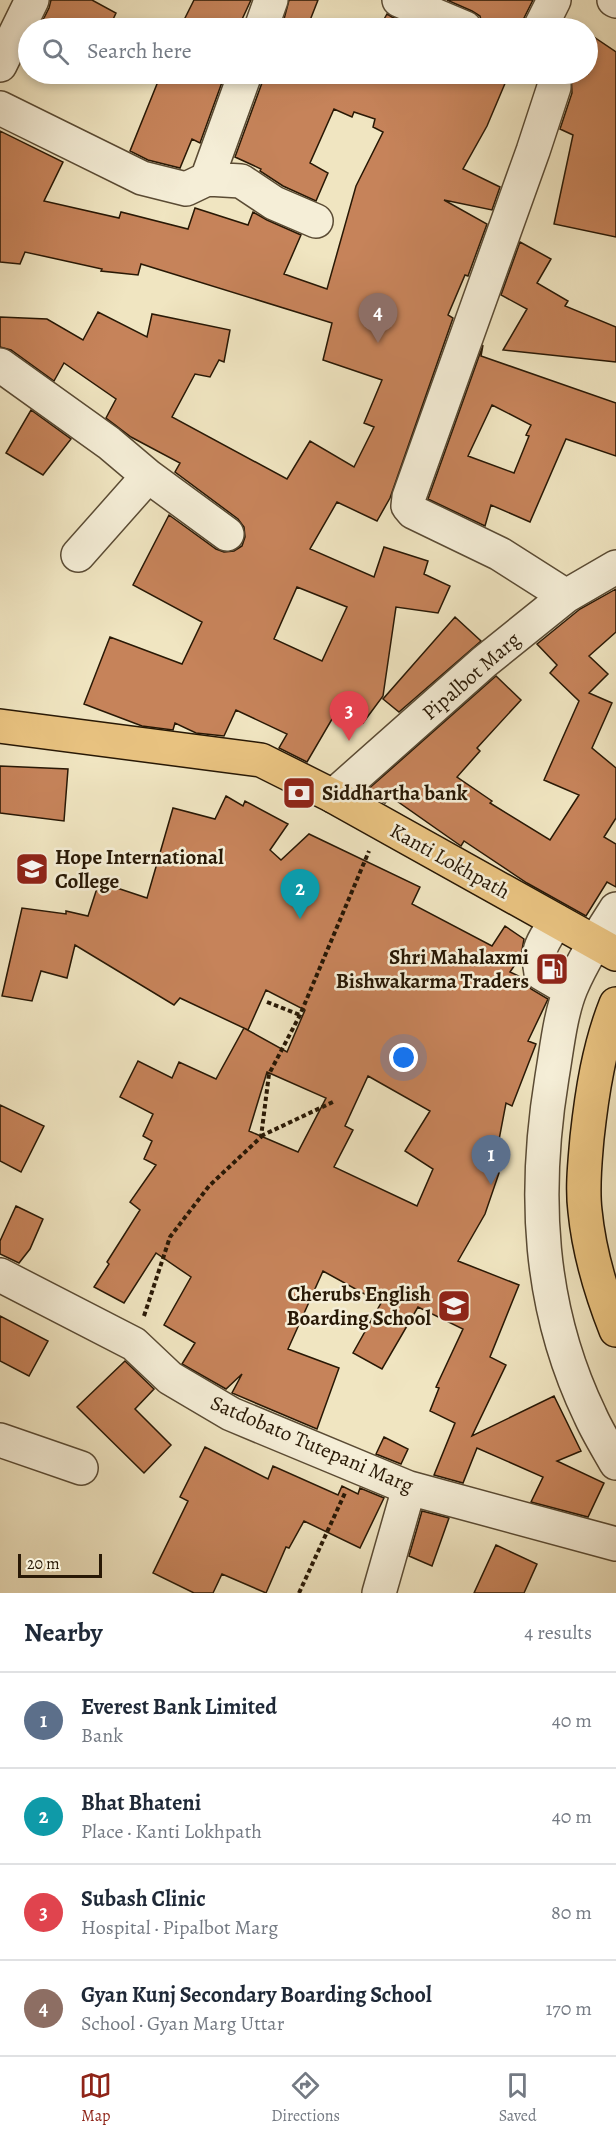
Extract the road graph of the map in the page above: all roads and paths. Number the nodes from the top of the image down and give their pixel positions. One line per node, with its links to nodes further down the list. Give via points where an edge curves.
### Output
1 (32, 0): 5 (street)
2 (271, 0): 6 (street)
3 (399, 0): 7 (street)
4 (554, 0): 8 (street)
5 (23, 18)
6 (265, 18)
7 (441, 18)
8 (545, 18)
9 (18, 28): 10 (street)
10 (0, 65)
11 (241, 84): 14 (street)
12 (554, 84): 21 (street, via 408,506 500,554)
13 (0, 108): 14 (street, via 142,178 186,189)
14 (207, 179): 15 (street, via 241,181 274,203)
15 (316, 221)
16 (0, 365): 17 (street)
17 (148, 476): 18 (street); 19 (street)
18 (227, 534)
19 (78, 555)
20 (616, 567): 21 (street, Pipalbot Marg)
21 (566, 596): 23 (street, Pipalbot Marg, via 484,662)
22 (0, 726): 23 (main road, Kanti Lokhpath, via 261,760)
23 (333, 796): 24 (main road, Kanti Lokhpath)
24 (381, 823): 26 (main road, Kanti Lokhpath); 31 (path)
25 (616, 909): 27 (street)
26 (556, 921): 27 (main road, Kanti Lokhpath); 28 (street, via 539,948 538,959 541,973)
27 (606, 948): 28 (street)
28 (570, 990): 38 (street, via 548,1103 542,1233 552,1305 565,1353 589,1414)
29 (267, 1002): 31 (path)
30 (616, 1004): 35 (main road, via 591,1102 584,1209 596,1272)
31 (300, 1015): 33 (path, via 268,1074)
32 (335, 1101): 33 (path)
33 (261, 1137): 36 (path, via 209,1186 170,1237)
34 (0, 1275): 36 (street, Satdobato Tutepani Marg)
35 (616, 1330)
36 (134, 1344): 39 (street, Satdobato Tutepani Marg, via 170,1378 231,1414)
37 (0, 1440): 40 (street)
38 (616, 1462)
39 (358, 1465): 41 (street, Satdobato Tutepani Marg); 43 (path)
40 (81, 1468)
41 (409, 1488): 42 (street, Satdobato Tutepani Marg); 44 (street)
42 (616, 1544)
43 (299, 1593)
44 (379, 1593)

